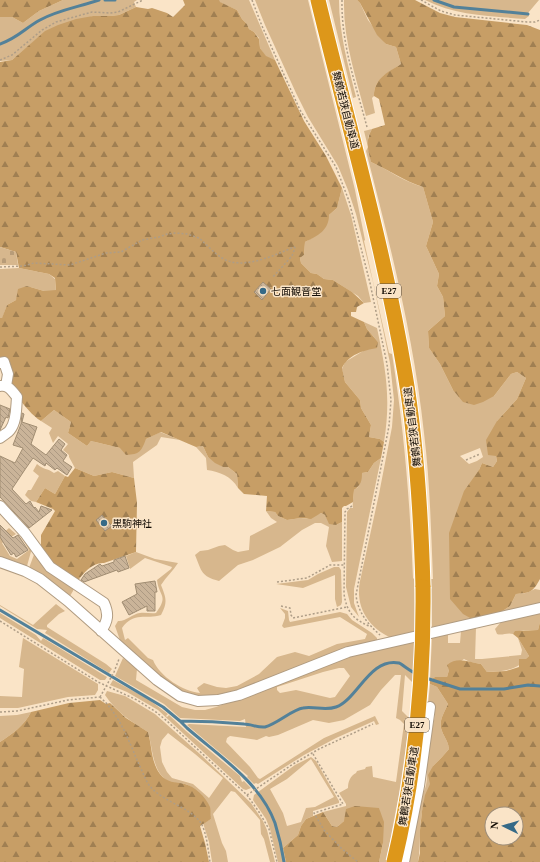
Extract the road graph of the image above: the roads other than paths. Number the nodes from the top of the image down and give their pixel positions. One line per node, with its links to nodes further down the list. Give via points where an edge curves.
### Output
1 (318, 0): 10 (highway, 舞鶴若狭自動車道 / E27, bridge, via 370,206 390,299 405,375 418,476 423,587 421,693 408,796)
2 (0, 362): 3 (street, via 4,362 8,374)
3 (3, 386): 4 (street, via 17,397 10,430)
4 (0, 438)
5 (0, 506): 8 (street, via 25,533 50,567 104,603 108,617)
6 (0, 562): 8 (street, via 40,579)
7 (540, 608): 8 (street, via 348,652 238,695 208,701 189,699 171,692)
8 (101, 631)
9 (430, 707): 11 (street, via 419,786)
10 (394, 862)
11 (404, 862)

